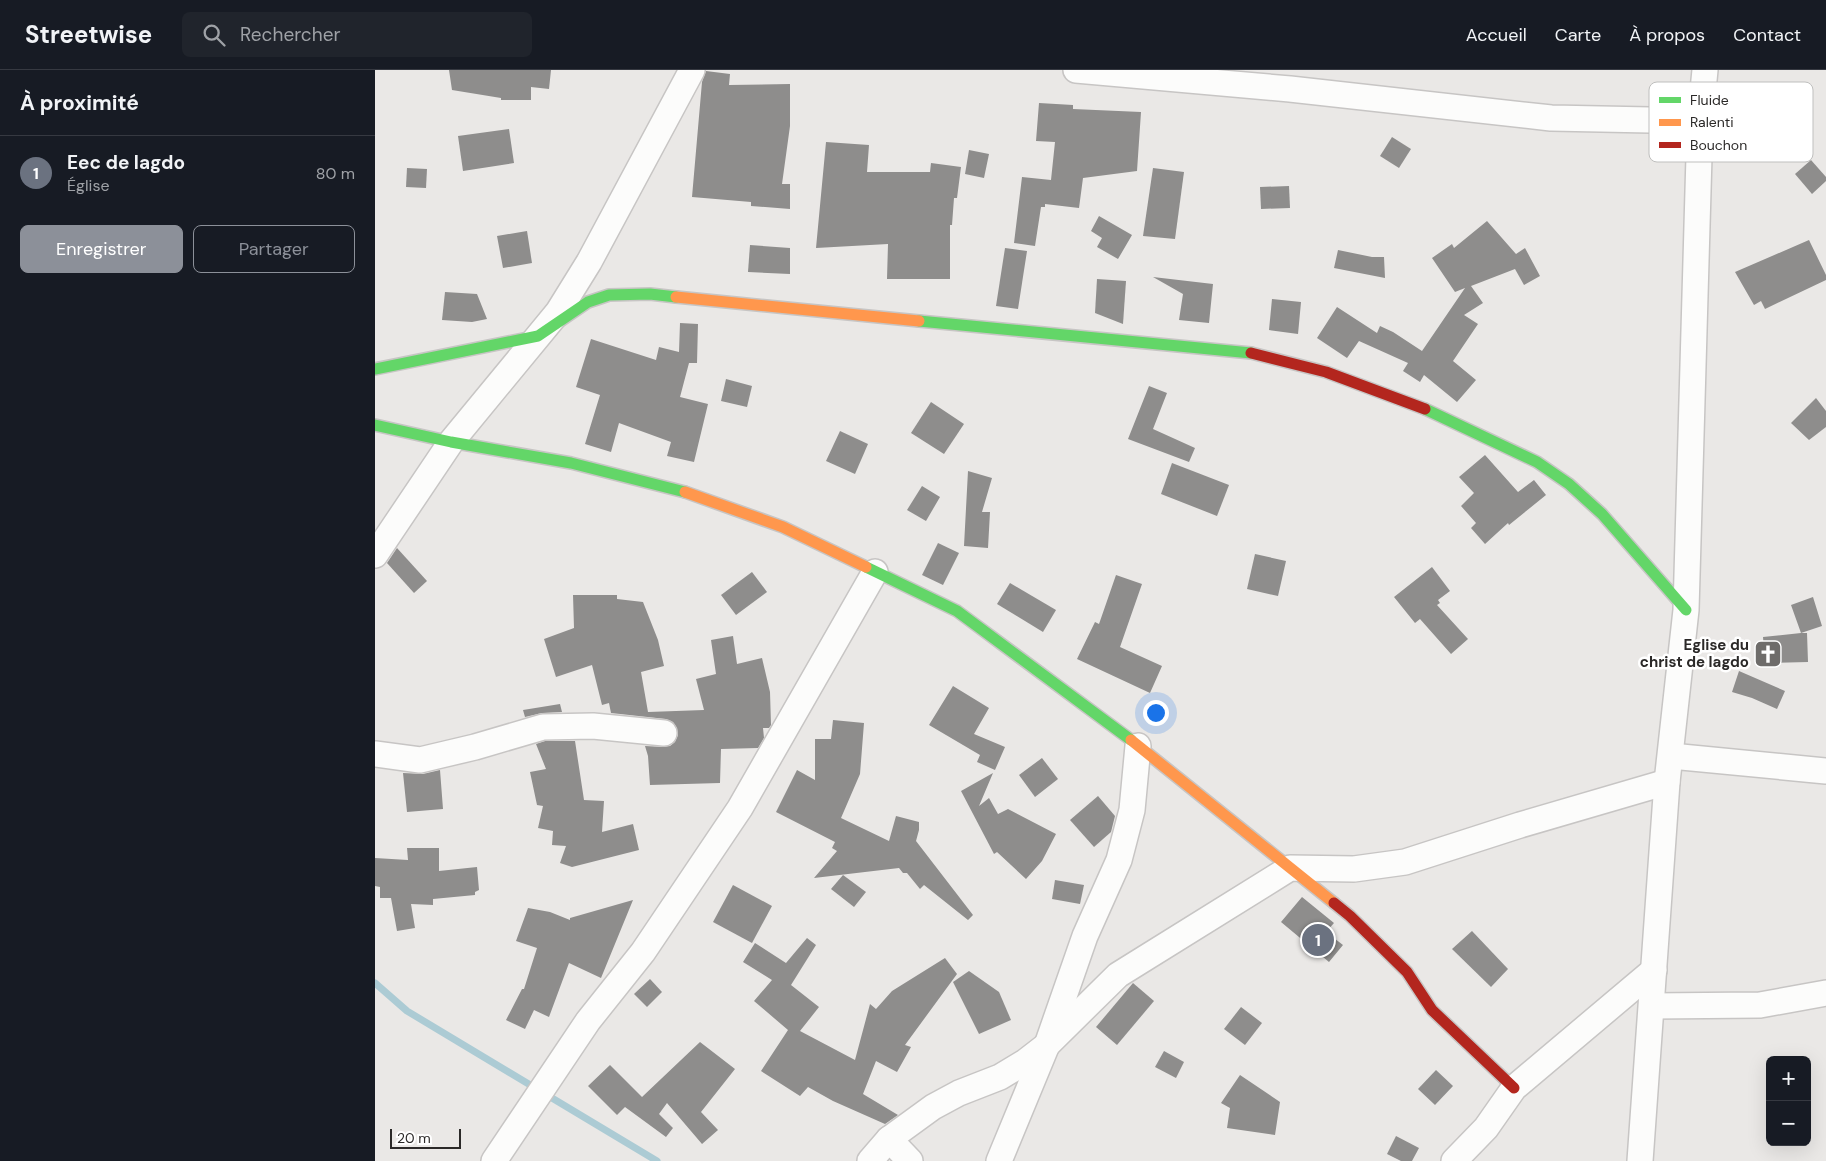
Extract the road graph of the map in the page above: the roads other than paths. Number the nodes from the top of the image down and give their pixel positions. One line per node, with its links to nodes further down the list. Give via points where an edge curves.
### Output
1 (692, 70): 5 (street, via 589,262 558,312)
2 (1076, 70): 3 (street, via 1289,89 1551,118)
3 (1649, 120)
4 (1699, 162): 11 (street)
5 (538, 336): 6 (street); 8 (street); 11 (street, via 589,302 609,296 650,294 1258,354 1326,372 1414,404 1537,462 1569,484 1602,514)
6 (375, 369)
7 (375, 425): 8 (street)
8 (451, 442): 9 (street); 10 (street, via 571,463 694,494 783,527)
9 (375, 555)
10 (875, 572): 13 (street, via 957,611); 25 (street, via 740,808 643,952 588,1021)
11 (1685, 610): 15 (street)
12 (664, 733): 14 (street, via 593,726 543,727 420,760)
13 (1138, 746): 18 (street); 22 (street, via 1132,810 1119,860 1085,936)
14 (375, 754)
15 (1671, 756): 16 (street); 17 (street)
16 (1826, 771)
17 (1667, 782): 18 (street, via 1405,862 1354,869); 19 (street)
18 (1290, 868): 22 (street, via 1117,975); 23 (street, via 1350,916 1407,972 1432,1010)
19 (1654, 970): 21 (street); 23 (street)
20 (1826, 993): 21 (street, via 1760,1005)
21 (1652, 1006): 30 (street)
22 (1047, 1045): 24 (street, via 1000,1077 959,1093 933,1108); 28 (street)
23 (1514, 1088): 29 (street, via 1485,1128)
24 (889, 1139): 26 (street); 27 (street)
25 (494, 1161)
26 (870, 1161)
27 (910, 1161)
28 (999, 1161)
29 (1454, 1161)
30 (1640, 1161)

